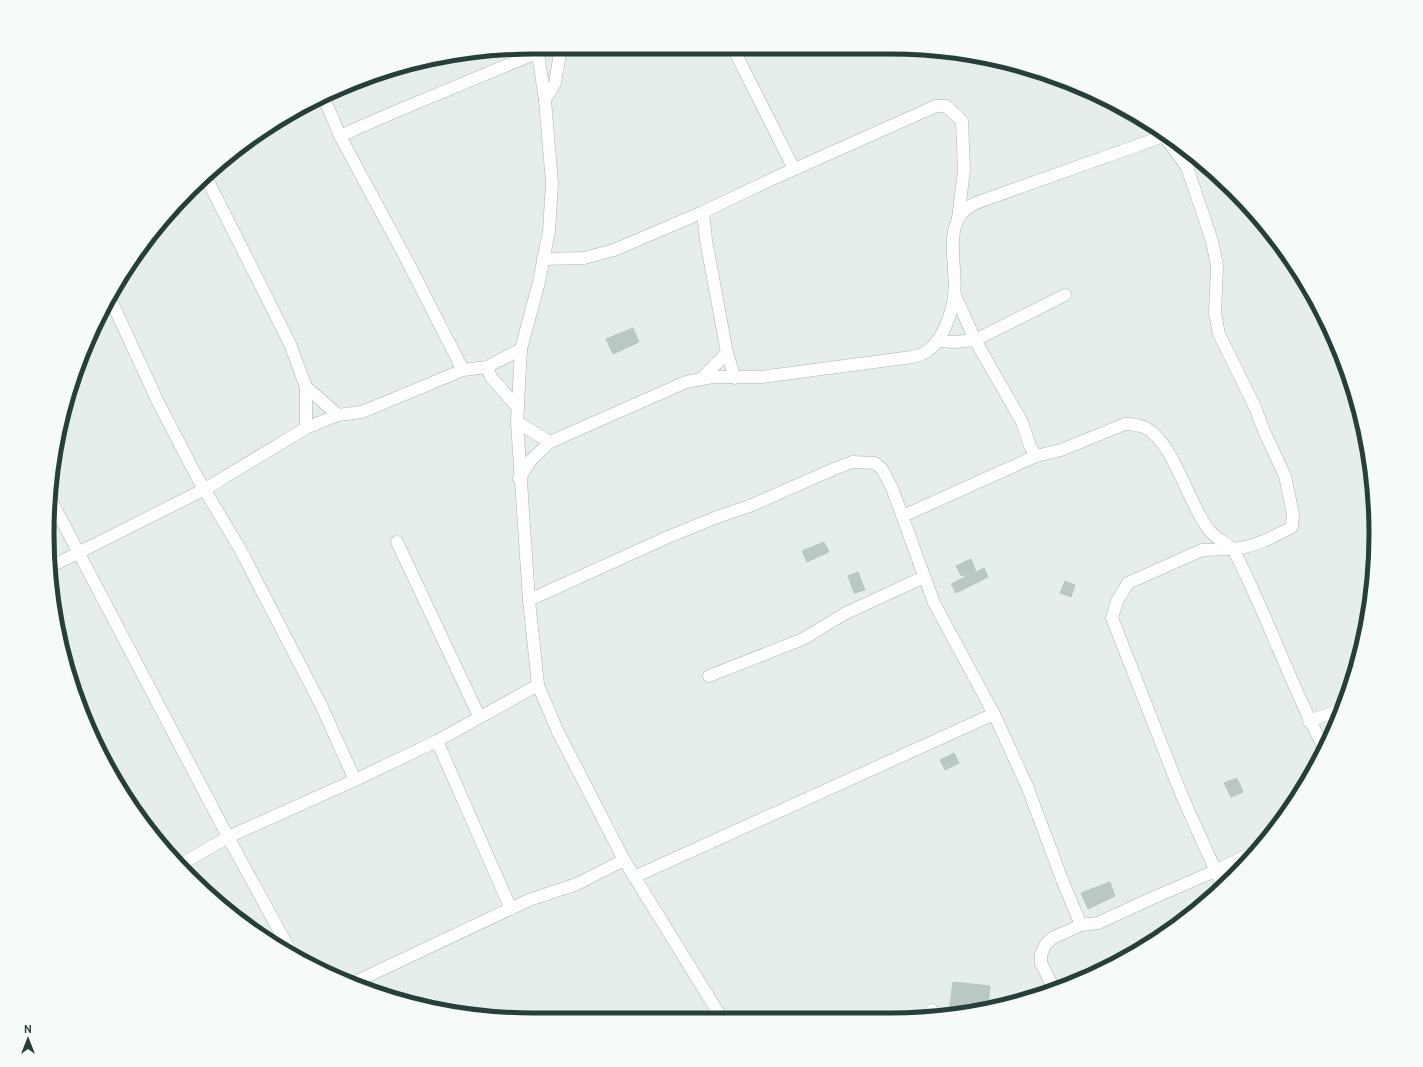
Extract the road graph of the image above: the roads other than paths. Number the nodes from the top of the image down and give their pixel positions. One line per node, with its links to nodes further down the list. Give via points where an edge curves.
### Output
1 (525, 54): 7 (street)
2 (538, 54): 5 (street)
3 (559, 54): 5 (street, via 555,83)
4 (736, 54): 12 (street)
5 (545, 100): 16 (street, via 552,183 549,231)
6 (325, 101): 7 (street)
7 (340, 136): 25 (street)
8 (1160, 138): 15 (street, via 972,205)
9 (1173, 147): 11 (street)
10 (1190, 160): 11 (street)
11 (1187, 167): 40 (street, via 1216,260 1215,313 1219,334 1285,476 1293,514 1292,527 1260,543)
12 (794, 169): 14 (street); 15 (street, via 936,106 946,106 962,121 964,170)
13 (208, 181): 28 (street, via 290,344)
14 (703, 212): 16 (street, via 614,250 584,258); 23 (street)
15 (958, 219): 17 (street, via 953,246)
16 (543, 259): 22 (street)
17 (955, 295): 20 (street); 21 (street, via 946,324)
18 (1065, 295): 20 (street)
19 (113, 304): 36 (street, via 158,402)
20 (975, 340): 21 (street); 34 (street, via 1022,422)
21 (937, 341): 27 (street, via 928,351 912,357 761,377)
22 (521, 349): 24 (street); 29 (street)
23 (727, 353): 26 (street); 27 (street)
24 (487, 367): 25 (street); 29 (street, via 492,377)
25 (463, 370): 30 (street, via 362,412)
26 (702, 378): 27 (street); 33 (street, via 686,382)
27 (735, 378)
28 (306, 387): 30 (street); 32 (street)
29 (518, 408): 31 (street)
30 (338, 415): 32 (street)
31 (517, 422): 33 (street); 35 (street)
32 (306, 428): 36 (street)
33 (550, 442): 35 (street, via 531,460)
34 (1036, 456): 38 (street); 40 (street, via 1061,450 1125,424 1135,424 1147,429 1165,447 1209,531)
35 (520, 478): 44 (street)
36 (205, 489): 41 (street); 53 (street, via 318,699)
37 (55, 507): 41 (street)
38 (903, 516): 43 (street); 44 (street, via 882,469 875,463 852,462 752,505 668,537)
39 (397, 542): 49 (street)
40 (1233, 549): 50 (street, via 1262,608); 58 (street, via 1202,550 1128,583 1117,601 1112,618 1182,796)
41 (79, 551): 42 (street); 54 (street)
42 (55, 564)
43 (924, 577): 45 (street, via 844,614 803,639); 48 (street, via 934,603)
44 (529, 600): 46 (street)
45 (709, 676)
46 (538, 685): 49 (street); 56 (street, via 557,730)
47 (1335, 711): 50 (street)
48 (994, 714): 59 (street); 62 (street, via 1027,786)
49 (479, 716): 51 (street)
50 (1309, 721): 52 (street)
51 (437, 741): 53 (street); 61 (street)
52 (1321, 743)
53 (355, 780): 54 (street)
54 (228, 837): 57 (street); 63 (street)
55 (1243, 857): 58 (street)
56 (624, 860): 59 (street); 61 (street, via 577,884 529,900)
57 (184, 862)
58 (1216, 871): 60 (street); 62 (street, via 1098,923)
59 (634, 876): 66 (street)
60 (1220, 881)
61 (511, 909): 64 (street)
62 (1082, 925): 65 (street, via 1052,938 1041,954 1041,962)
63 (288, 945)
64 (359, 980)
65 (1052, 985)
66 (719, 1013)

